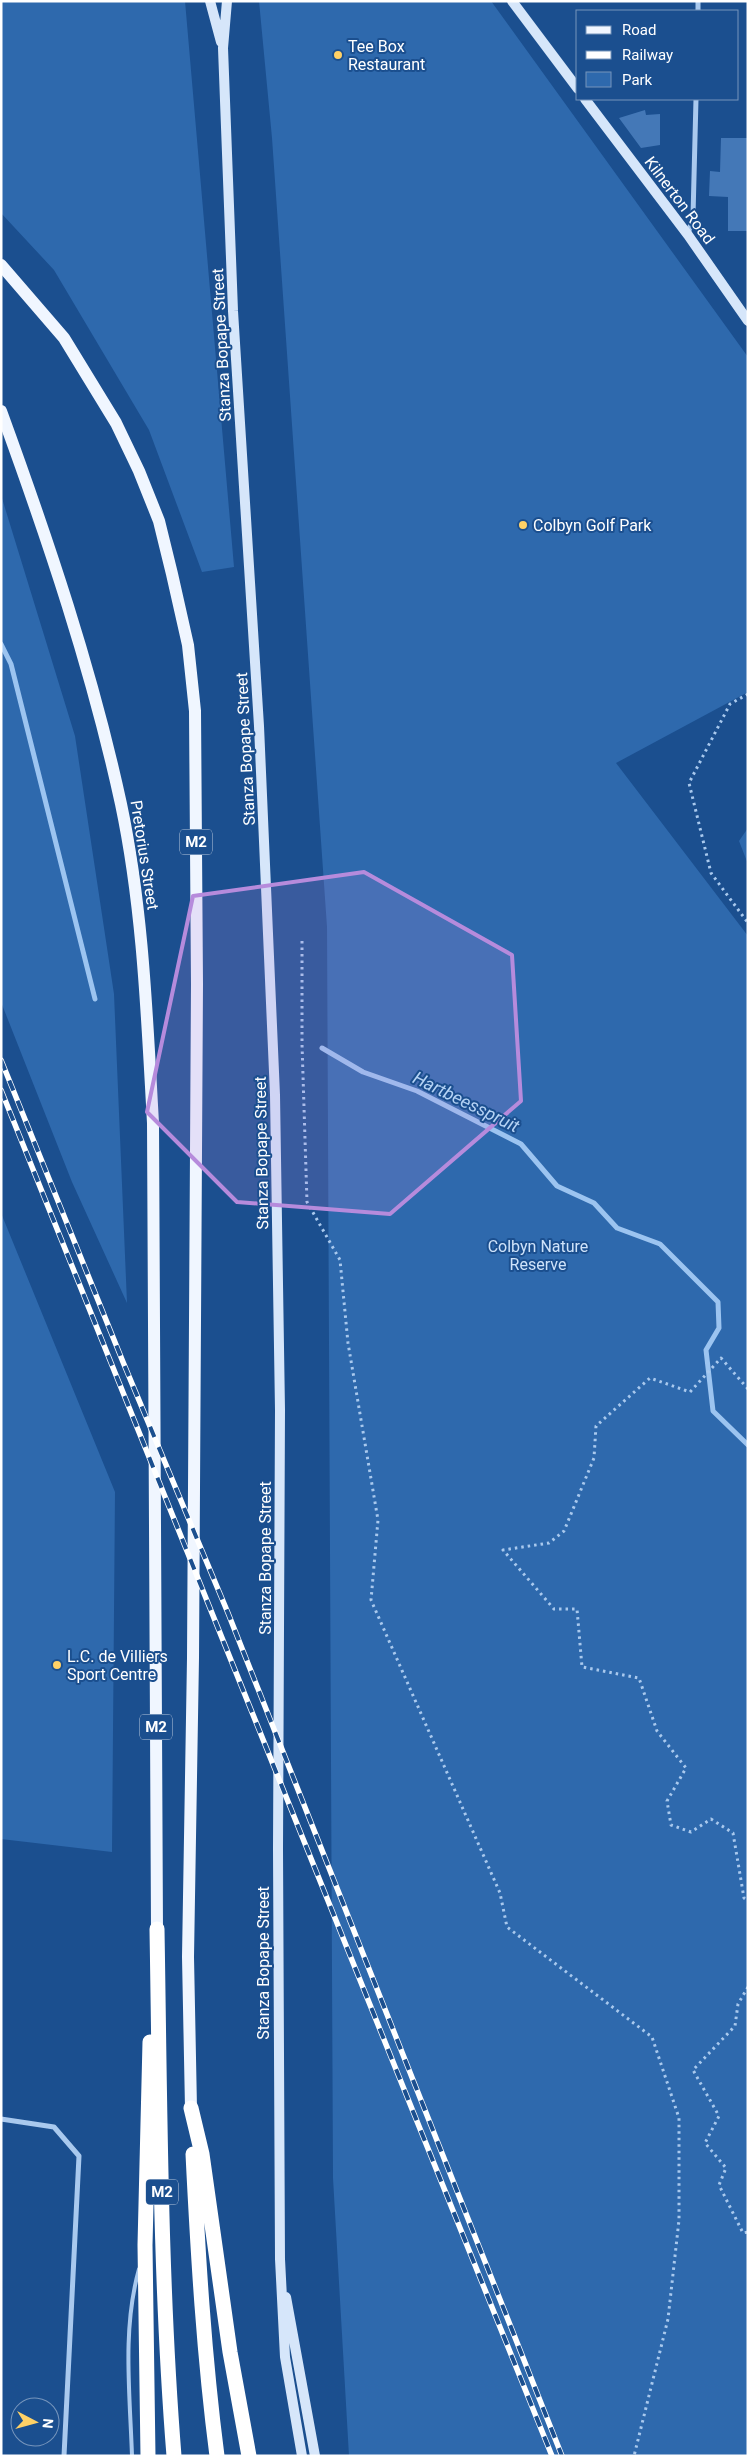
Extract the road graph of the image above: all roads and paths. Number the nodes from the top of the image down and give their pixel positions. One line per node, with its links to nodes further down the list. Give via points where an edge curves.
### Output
1 (210, 1): 4 (main road, Stanza Bopape Street)
2 (227, 1): 4 (main road, Stanza Bopape Street)
3 (512, 1): 5 (main road)
4 (222, 48): 23 (main road, Stanza Bopape Street, via 233,311 250,556 270,937 279,1314)
5 (576, 86)
6 (586, 100): 8 (main road, Kilnerton Road)
7 (696, 100): 8 (street, via 692,216)
8 (688, 235): 10 (main road, Kilnerton Road)
9 (1, 265): 19 (main road, M2, via 64,338 116,423 139,471 158,521 188,645 195,711 197,975 188,1957)
10 (748, 321)
11 (1, 411): 17 (main road, Pretorius Street / M2, via 41,522 96,698 123,816 136,902 153,1123)
12 (748, 694): 13 (path, via 730,704 689,783 711,873)
13 (748, 923)
14 (302, 941): 32 (path, via 307,1202 340,1260 348,1343 378,1520 371,1600 500,1893 507,1927 652,2037 679,2118 679,2220 668,2319)
15 (748, 1389): 16 (path, via 721,1358 690,1392 650,1378 596,1426 594,1458 564,1531 549,1543 503,1550 554,1609 577,1609 582,1667 639,1678 657,1731 686,1768 667,1801 670,1825 692,1832 711,1819 733,1833 744,1898)
16 (748, 1901)
17 (157, 1928): 22 (highway, via 148,2076); 27 (highway, M2, via 164,2288)
18 (748, 1987): 21 (path, via 738,2004 735,2026 693,2070 719,2116 706,2143 726,2168 719,2185 743,2233)
19 (192, 2108): 28 (highway, M2, via 198,2253); 29 (highway)
20 (1, 2119): 24 (street, via 54,2127 79,2156)
21 (748, 2232)
22 (145, 2245): 25 (lane, via 129,2318); 26 (highway)
23 (280, 2259): 30 (main road, Stanza Bopape Street, via 285,2357); 31 (main road, Stanza Bopape Street)
24 (64, 2456)
25 (132, 2456)
26 (148, 2456)
27 (174, 2456)
28 (217, 2456)
29 (249, 2456)
30 (302, 2456)
31 (315, 2456)
32 (634, 2456)

